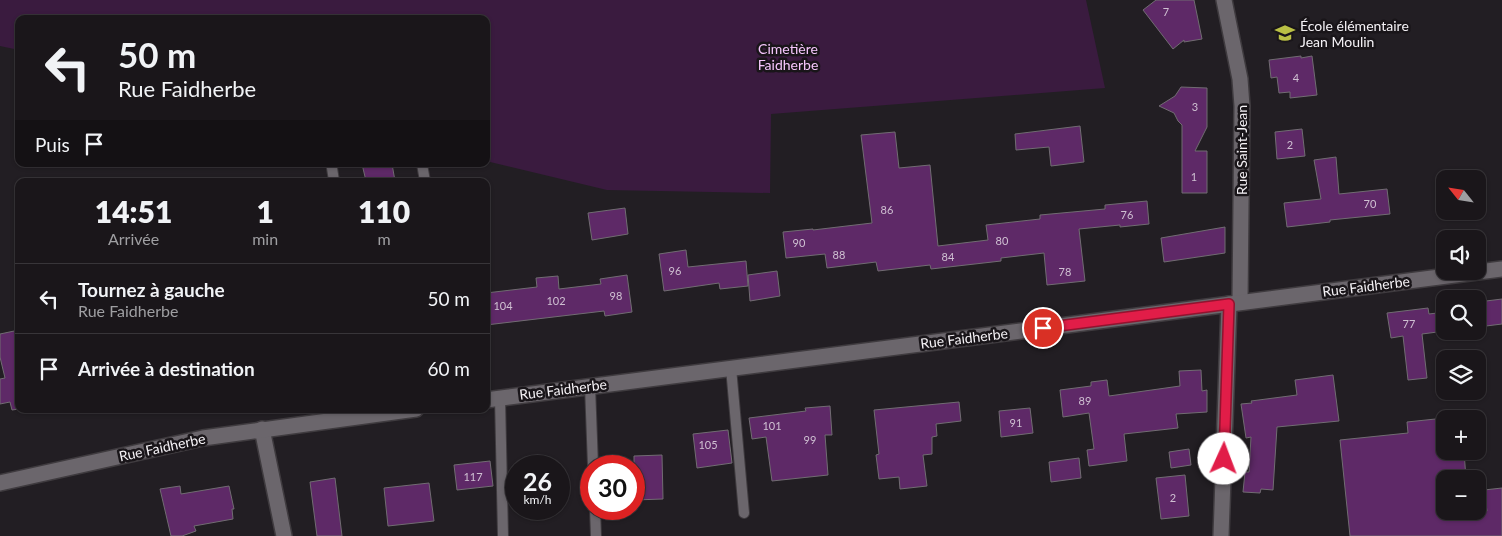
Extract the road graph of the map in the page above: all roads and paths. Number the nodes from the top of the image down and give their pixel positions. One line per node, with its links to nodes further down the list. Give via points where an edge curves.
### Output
1 (1224, 0): 5 (main road, Rue Saint-Jean, via 1240,79 1242,106)
2 (332, 168): 3 (lane)
3 (334, 178)
4 (1502, 269): 5 (main road, Rue Faidherbe)
5 (1234, 303): 6 (main road, Rue Faidherbe); 18 (main road, Rue Saint-Jean)
6 (731, 368): 7 (main road, Rue Faidherbe); 13 (lane)
7 (590, 386): 8 (main road, Rue Faidherbe); 11 (lane)
8 (493, 399): 16 (lane)
9 (356, 413): 10 (main road, Rue Faidherbe)
10 (262, 430): 12 (main road, Rue Faidherbe, via 181,442); 15 (main road)
11 (593, 455)
12 (0, 483)
13 (744, 514)
14 (595, 520): 17 (lane)
15 (284, 536)
16 (503, 536)
17 (596, 536)
18 (1221, 536)

